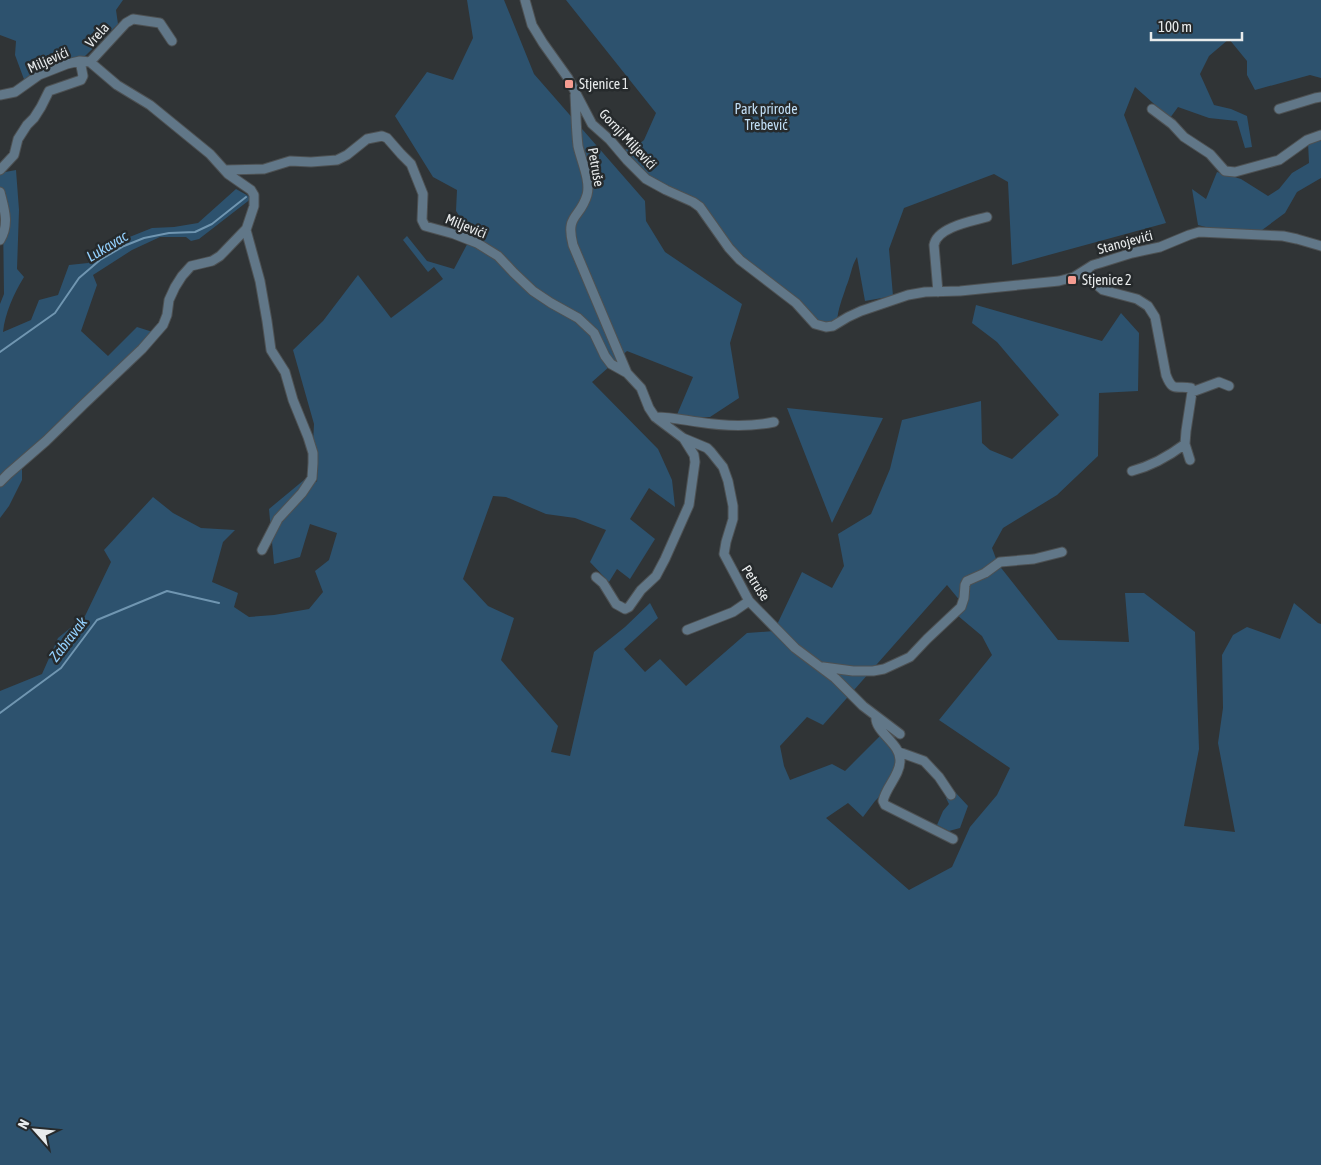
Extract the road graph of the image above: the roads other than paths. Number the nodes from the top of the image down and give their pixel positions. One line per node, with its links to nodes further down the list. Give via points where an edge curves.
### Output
1 (525, 0): 5 (street, Gornji Miljevići, via 532,26)
2 (172, 41): 4 (street, Vrela, via 160,23 133,19 126,22)
3 (80, 61): 4 (street, Miljevići); 6 (street, Miljevići, via 40,75 15,92); 11 (street, Miljevići, via 81,80 49,91 38,113 18,139 14,155)
4 (90, 62): 12 (street, Miljevići, via 117,85 150,105)
5 (575, 92): 20 (street, Gornji Miljevići, via 592,124 646,179 700,207 740,260 796,303); 21 (street, Petruše, via 578,145 588,186 587,195 572,220 570,232)
6 (0, 95)
7 (1321, 97): 9 (street)
8 (1152, 109): 10 (street, via 1184,137 1210,154 1225,171 1235,172 1279,160 1307,140)
9 (1279, 109)
10 (1321, 135)
11 (0, 170)
12 (225, 170): 15 (street, Miljevići, via 254,195 254,206); 22 (street, Miljevići, via 264,169 290,161 337,160 367,139 387,138 411,164 423,194 422,220 426,226 477,243 498,256 533,291 578,318 594,333)
13 (0, 192): 16 (street, via 6,217 6,228)
14 (987, 217): 19 (street, via 955,227 935,240)
15 (246, 229): 32 (street, via 220,256 191,266 175,287 163,325 153,337); 33 (street, via 256,264 271,350 285,372 292,400 313,453 312,478 278,519)
16 (0, 240)
17 (1321, 246): 18 (street, Stanojevići, via 1283,236 1200,232 1160,247 1116,257)
18 (1086, 270): 19 (street, Stanojevići, via 1059,281); 25 (street, via 1103,290 1137,299 1148,306 1155,317 1169,384 1176,388 1191,388)
19 (938, 292): 20 (street, Stanojevići, via 908,295 861,311 833,326)
20 (815, 324)
21 (620, 354): 22 (street, via 617,361); 23 (street)
22 (610, 364): 23 (street)
23 (627, 373): 26 (street, Petruše, via 641,388)
24 (1229, 386): 25 (street, via 1219,382)
25 (1192, 392): 29 (street)
26 (655, 417): 27 (street, via 721,424); 28 (street, Petruše)
27 (774, 422)
28 (683, 438): 35 (street, Petruše, via 695,462 690,506 656,576 625,609 616,604); 36 (street, Petruše, via 707,448 723,467 733,512 724,554)
29 (1185, 444): 30 (street); 31 (street, via 1158,461)
30 (1190, 460)
31 (1132, 471)
32 (0, 482)
33 (262, 550)
34 (1062, 552): 38 (street, via 1000,562 967,581 961,607 910,657 873,672)
35 (596, 577)
36 (749, 601): 37 (street, via 733,612); 38 (street, Petruše, via 795,648)
37 (687, 630)
38 (821, 667): 39 (street, Petruše)
39 (876, 716): 40 (street, Petruše); 41 (street, via 875,721)
40 (900, 734)
41 (899, 752): 42 (street, via 924,761); 43 (street, via 900,763 884,797 885,806)
42 (951, 795)
43 (953, 839)

